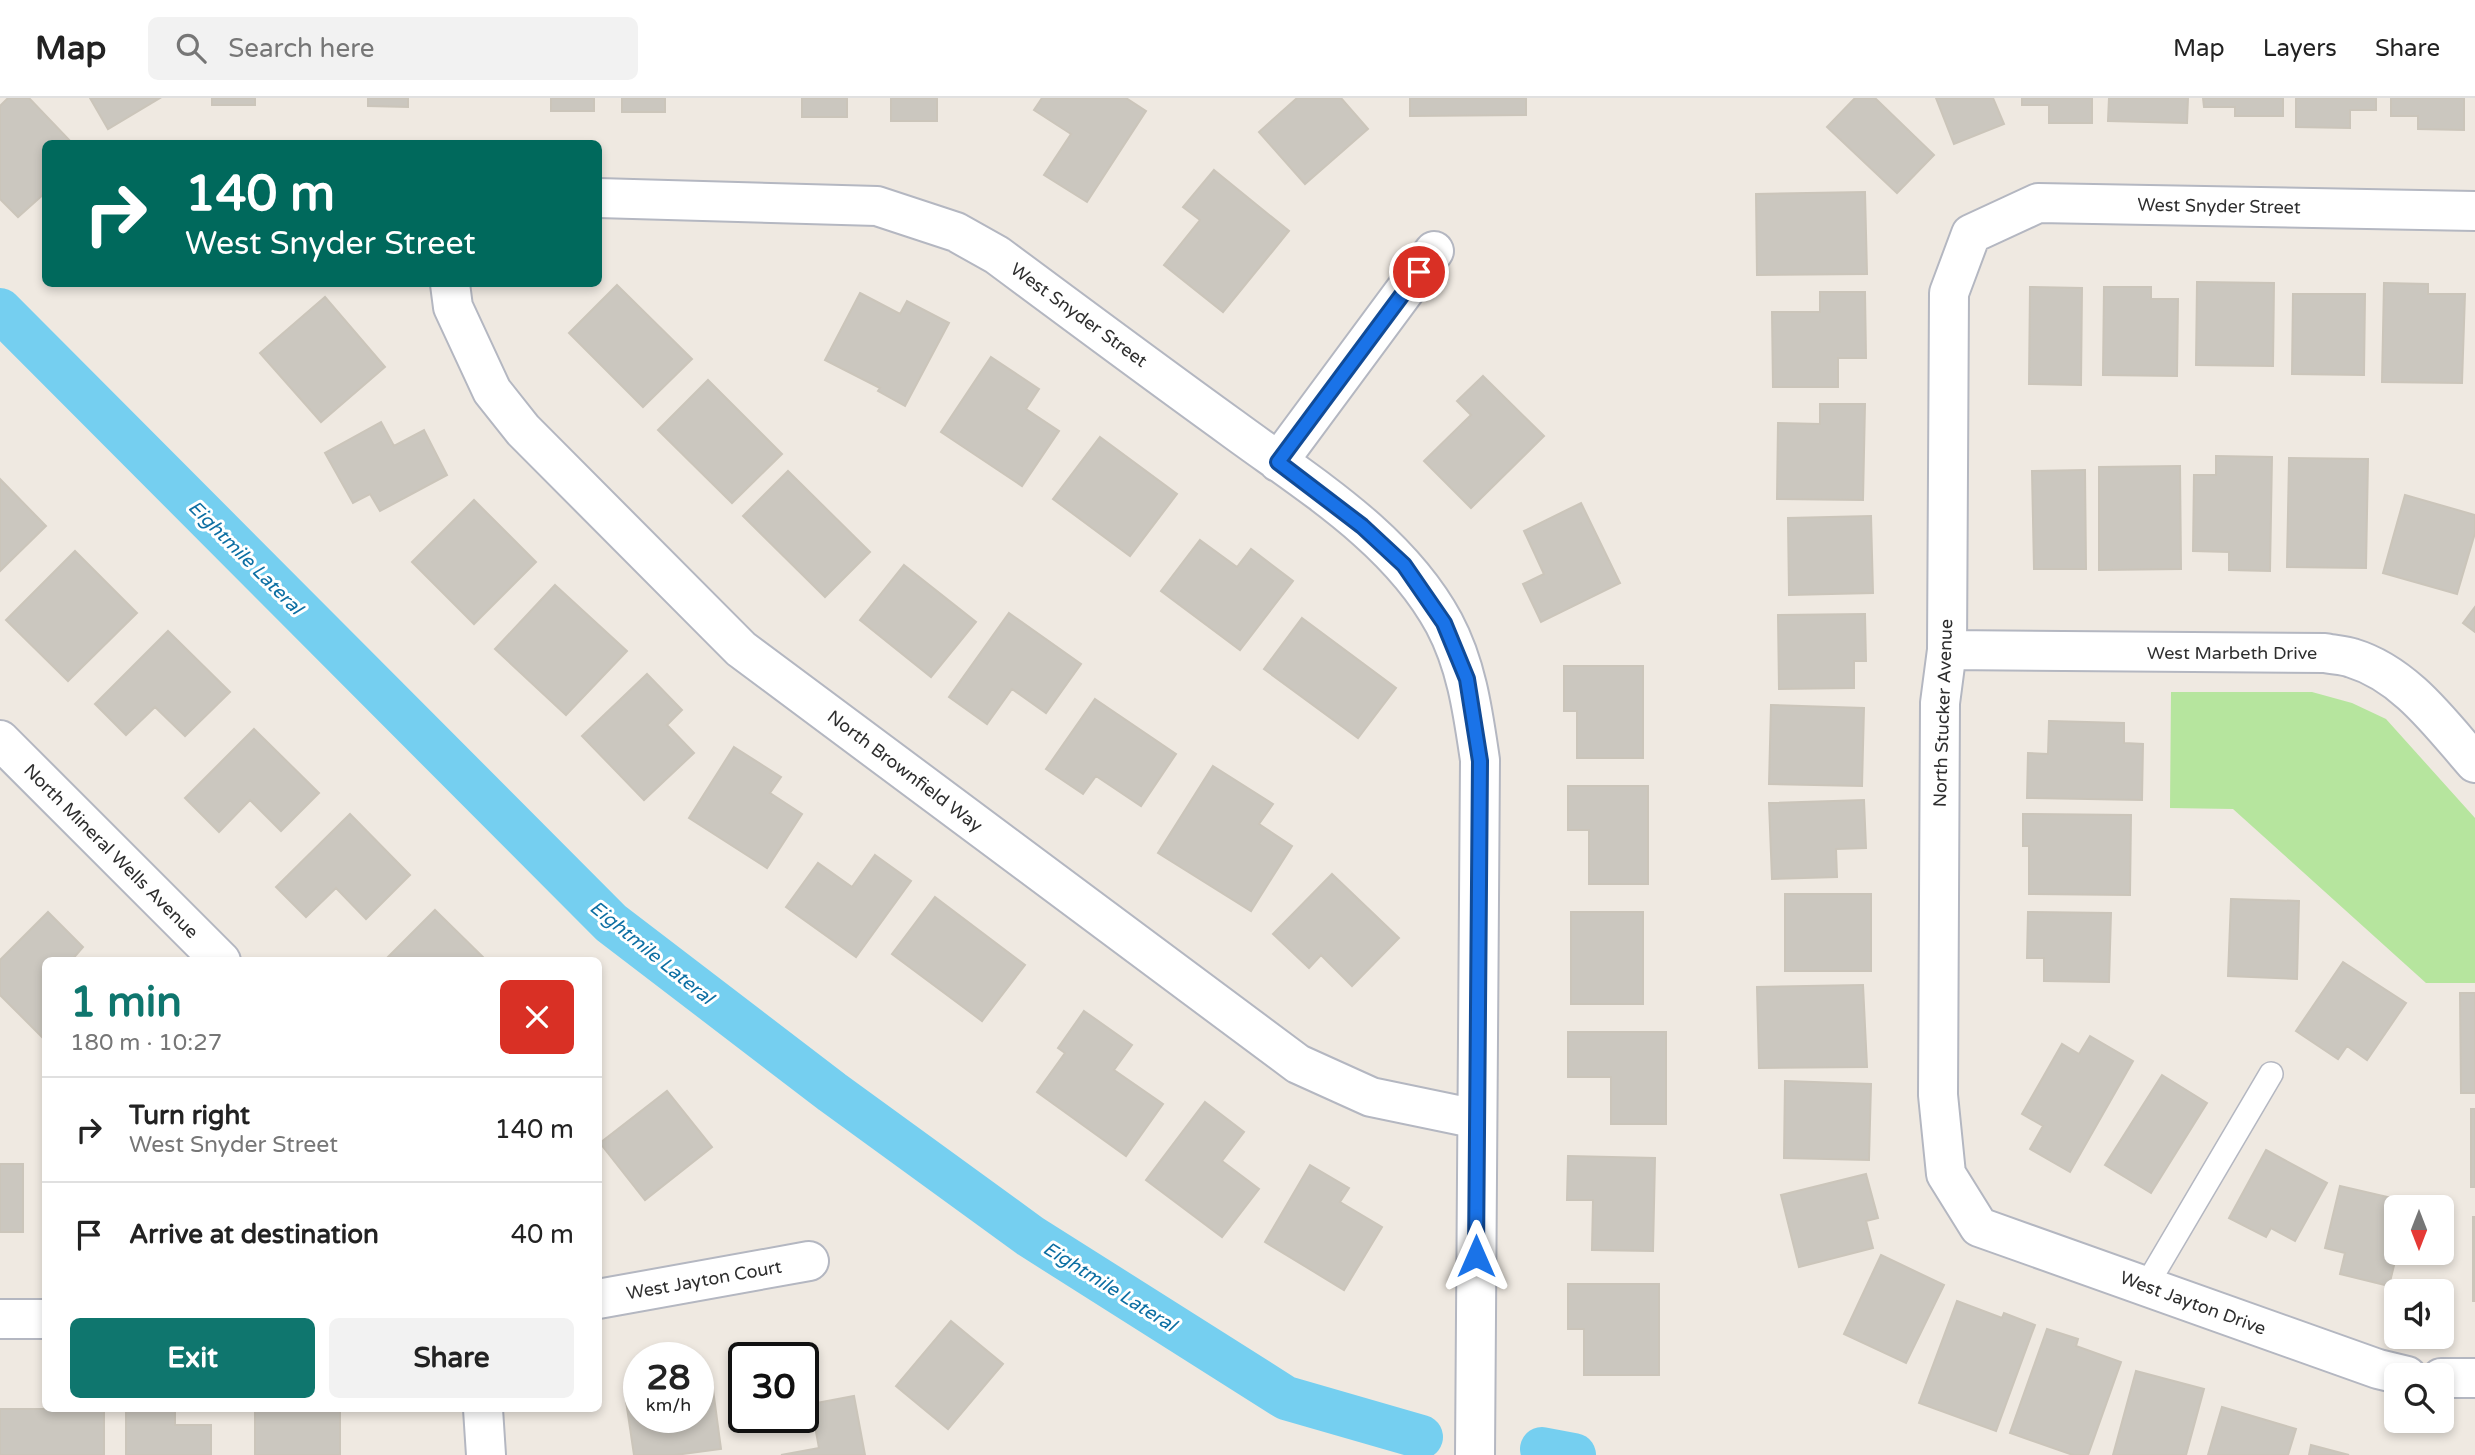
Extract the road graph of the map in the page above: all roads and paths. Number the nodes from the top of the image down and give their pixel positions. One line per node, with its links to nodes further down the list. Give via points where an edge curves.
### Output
1 (602, 198): 6 (street, West Snyder Street, via 877,206 956,232 997,255)
2 (2475, 211): 3 (street, West Snyder Street, via 2038,203)
3 (1971, 234): 7 (street, North Stucker Avenue, via 1949,293)
4 (1434, 251): 6 (street)
5 (450, 287): 12 (street, North Brownfield Way, via 453,307 492,391 523,430 741,649 1298,1064 1371,1097)
6 (1278, 462): 12 (street, West Snyder Street, via 1362,526 1404,565 1444,623 1467,679 1480,761)
7 (1947, 650): 9 (street, West Marbeth Drive, via 2325,653 2353,658 2391,677 2424,705); 13 (street, North Stucker Avenue, via 1940,703 1938,1094 1946,1174)
8 (0, 740): 10 (street, North Mineral Wells Avenue)
9 (2475, 763)
10 (217, 957)
11 (2272, 1074): 15 (lane)
12 (1477, 1119): 24 (street, West Snyder Street)
13 (1979, 1227): 15 (street, West Jayton Drive)
14 (809, 1261): 16 (street, West Jayton Court)
15 (2146, 1286): 19 (street, West Jayton Drive)
16 (602, 1298)
17 (0, 1319): 18 (street)
18 (42, 1319)
19 (2384, 1371)
20 (2454, 1378): 21 (street)
21 (2475, 1378)
22 (483, 1412): 23 (street)
23 (486, 1455)
24 (1475, 1455)

